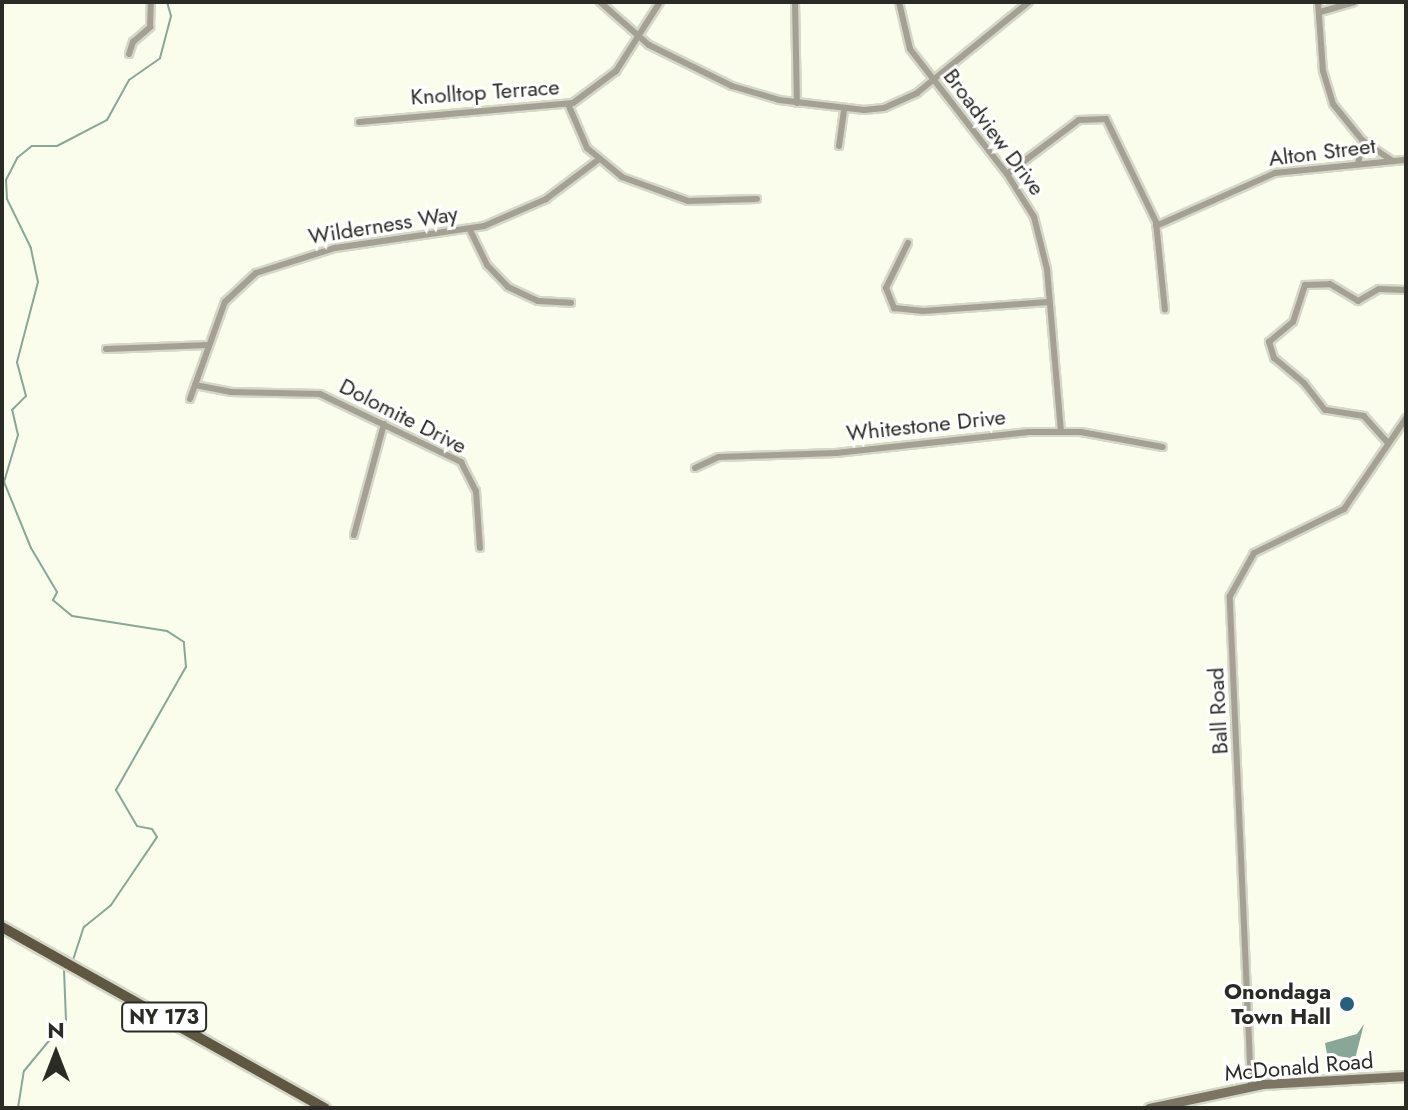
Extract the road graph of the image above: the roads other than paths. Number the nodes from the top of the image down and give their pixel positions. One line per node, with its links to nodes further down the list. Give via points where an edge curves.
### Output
1 (151, 2): 11 (street, via 150,27 133,42)
2 (600, 2): 10 (street)
3 (660, 2): 10 (street, Knolltop Terrace)
4 (795, 2): 13 (street)
5 (899, 2): 12 (street, Broadview Drive, via 910,49)
6 (1029, 2): 12 (street)
7 (1318, 2): 9 (street)
8 (1354, 2): 9 (street)
9 (1320, 12): 17 (street, via 1327,91)
10 (637, 36): 13 (street, via 732,86); 14 (street, Knolltop Terrace, via 606,81)
11 (129, 54)
12 (933, 80): 15 (street, via 884,108); 23 (street, Broadview Drive)
13 (797, 103): 15 (street)
14 (568, 104): 16 (street, Knolltop Terrace); 19 (street, via 581,137)
15 (844, 110): 18 (street)
16 (359, 122)
17 (1363, 141): 21 (street); 22 (street)
18 (839, 146)
19 (598, 160): 24 (street, via 667,196 705,203); 26 (street, Wilderness Way, via 534,206)
20 (1406, 160): 21 (street, Alton Street)
21 (1394, 161): 22 (street, Alton Street)
22 (1358, 164): 25 (street, Alton Street, via 1257,179)
23 (1007, 174): 25 (street, via 1090,117 1106,119); 29 (street, Broadview Drive, via 1041,238)
24 (757, 199)
25 (1156, 226): 31 (street)
26 (470, 230): 30 (street, via 487,265 508,287 538,301); 32 (street, Wilderness Way, via 335,248 256,273 225,302)
27 (908, 243): 29 (street, via 886,288 894,308 923,311)
28 (1406, 290): 39 (street, via 1379,289 1358,301 1330,284 1305,285 1293,322 1269,342 1274,358 1325,410 1364,416)
29 (1049, 302): 38 (street, Broadview Drive)
30 (571, 303)
31 (1165, 310)
32 (208, 345): 33 (street); 34 (street, Wilderness Way)
33 (106, 349)
34 (195, 385): 35 (street, Wilderness Way); 37 (street, Dolomite Drive, via 231,392 320,394)
35 (190, 399)
36 (1406, 418): 39 (street, Ball Road)
37 (384, 424): 42 (street); 43 (street, Dolomite Drive, via 466,467 476,491)
38 (1061, 431): 40 (street, Whitestone Drive); 41 (street, Whitestone Drive, via 850,452 719,457)
39 (1388, 443): 46 (street, Ball Road, via 1344,509 1254,553 1230,596)
40 (1163, 447)
41 (695, 468)
42 (354, 535)
43 (480, 548)
44 (2, 927): 47 (main road, NY 173)
45 (1406, 1076): 46 (street, McDonald Road)
46 (1251, 1086): 48 (street, McDonald Road)
47 (325, 1108)
48 (1149, 1108)

